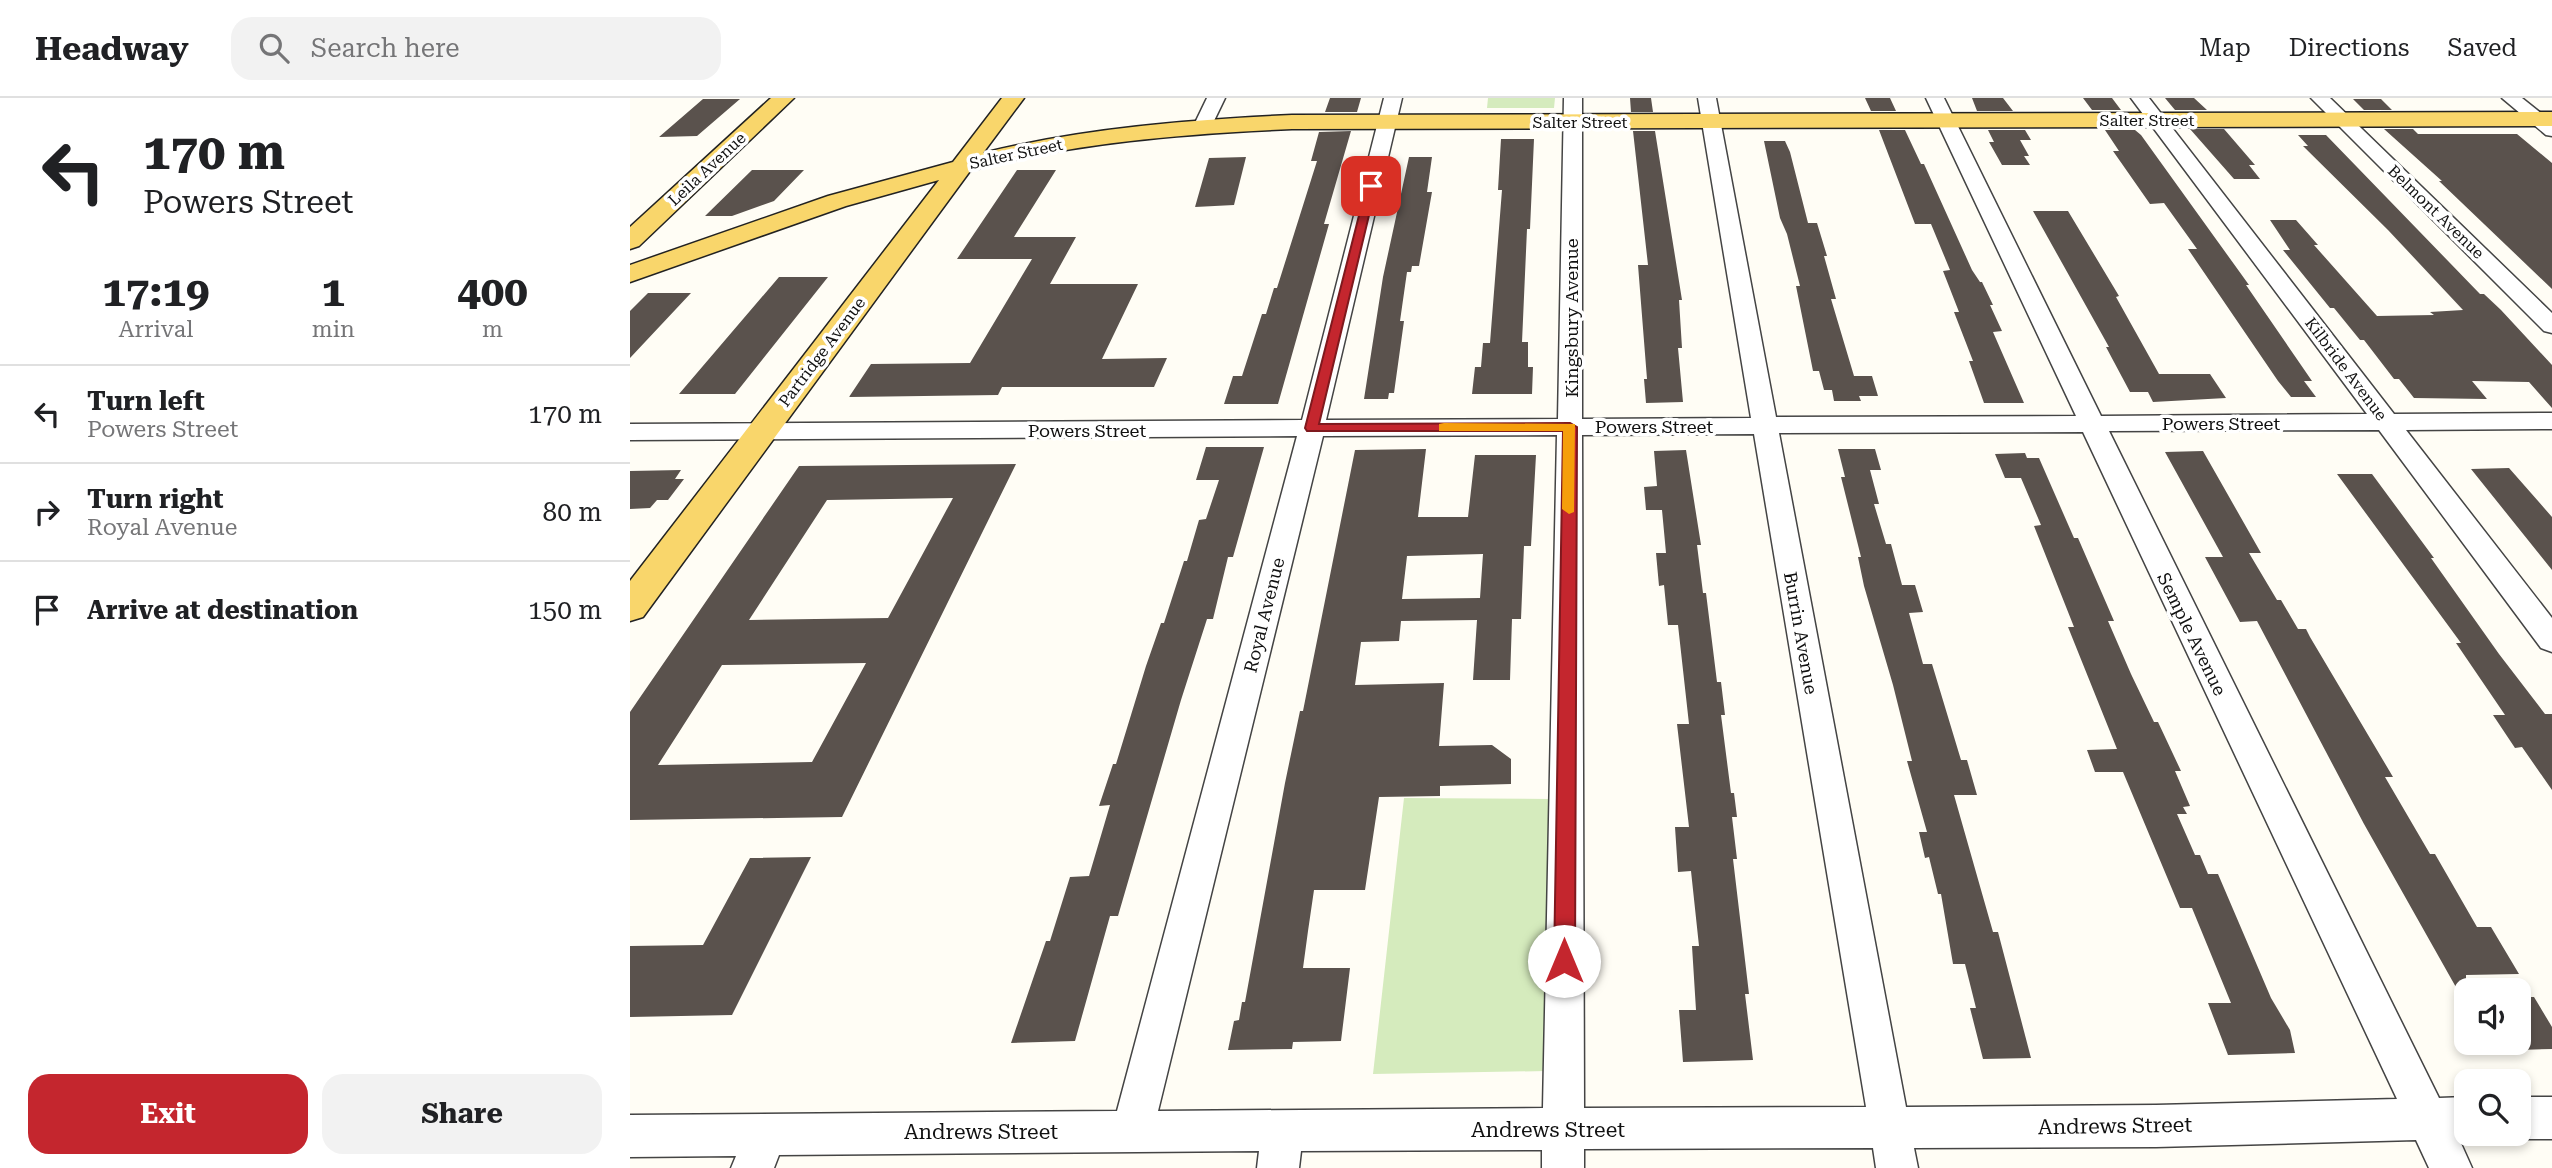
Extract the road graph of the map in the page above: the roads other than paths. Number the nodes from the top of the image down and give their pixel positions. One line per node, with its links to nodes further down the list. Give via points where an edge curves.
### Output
1 (783, 98): 18 (main road, Leila Avenue)
2 (1013, 98): 11 (main road, Partridge Avenue)
3 (1216, 98): 15 (street)
4 (2140, 98): 13 (street, Kilbride Avenue)
5 (2320, 98): 12 (street, Belmont Avenue)
6 (2511, 98): 14 (street)
7 (1940, 109): 10 (main road, Salter Street); 13 (main road, Salter Street); 23 (street, Semple Avenue)
8 (1390, 110): 9 (main road, Salter Street); 15 (main road, Salter Street); 26 (street, Royal Avenue)
9 (1572, 110): 10 (main road, Salter Street); 25 (street, Kingsbury Avenue)
10 (1709, 110): 24 (street, Burrin Avenue)
11 (998, 118): 16 (main road, via 1020,135 1034,139); 17 (main road, Partridge Avenue)
12 (2341, 119): 13 (main road, Salter Street); 14 (main road, Salter Street); 20 (street, Belmont Avenue)
13 (2157, 120): 22 (street, Kilbride Avenue)
14 (2547, 123)
15 (1203, 125): 16 (main road, Salter Street)
16 (1079, 141): 17 (main road, Salter Street)
17 (961, 165): 19 (main road, Salter Street, via 837,201); 27 (main road, Partridge Avenue)
18 (630, 241)
19 (630, 274)
20 (2552, 326)
21 (2552, 421): 22 (street, Powers Street)
22 (2387, 422): 23 (street, Powers Street); 30 (street, Kilbride Avenue)
23 (2090, 424): 24 (street, Powers Street); 31 (street, Semple Avenue)
24 (1764, 426): 25 (street, Powers Street); 34 (street, Burrin Avenue)
25 (1570, 427): 26 (street, Powers Street); 37 (street, Kingsbury Avenue)
26 (1312, 428): 27 (street, Powers Street); 35 (street, Royal Avenue)
27 (763, 431): 28 (street, Powers Street); 29 (main road, Partridge Avenue)
28 (630, 432)
29 (630, 607)
30 (2552, 640)
31 (2447, 1118): 34 (street, Andrews Street); 41 (street, Semple Avenue)
32 (2531, 1118): 33 (street)
33 (2552, 1118)
34 (1890, 1128): 37 (street, Andrews Street); 40 (street, Burrin Avenue)
35 (1132, 1130): 38 (street, Andrews Street); 39 (street, Andrews Street)
36 (630, 1136): 39 (street, Andrews Street)
37 (1563, 1149): 38 (street, Andrews Street, via 1347,1130)
38 (1280, 1150)
39 (760, 1152)
40 (1897, 1168)
41 (2451, 1168)

